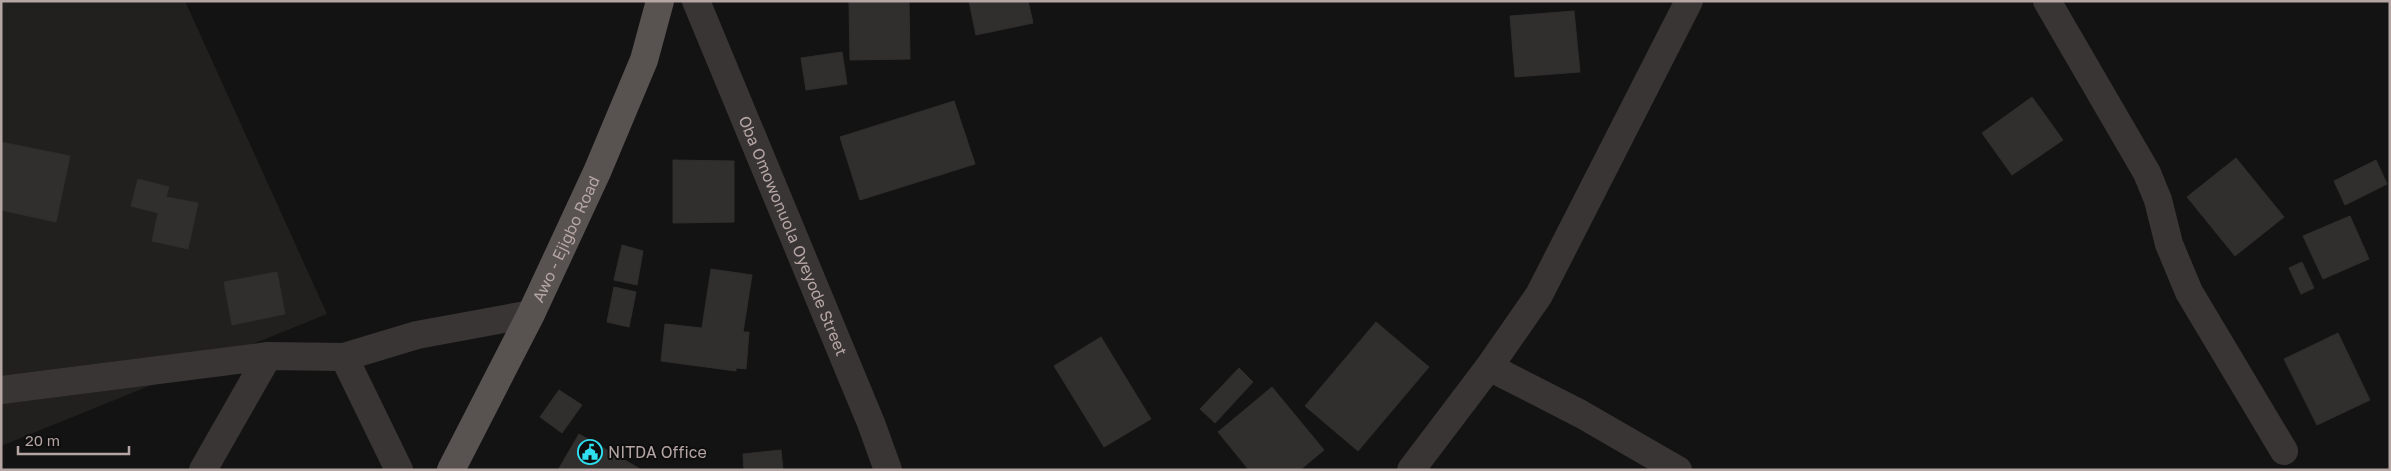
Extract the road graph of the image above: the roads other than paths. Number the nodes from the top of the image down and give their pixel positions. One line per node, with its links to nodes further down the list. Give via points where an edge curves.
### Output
1 (660, 1): 5 (main road, Awo - Ejigbo Road, via 644,60 597,172)
2 (696, 1): 14 (street, Oba Omowonuola Oyeyode Street)
3 (1689, 1): 8 (street, via 1539,295)
4 (2048, 1): 10 (street, via 2147,173 2158,200 2169,244 2189,292)
5 (531, 314): 7 (street, via 417,335); 13 (main road, Awo - Ejigbo Road)
6 (268, 356): 7 (street); 9 (street); 11 (street)
7 (344, 357): 12 (street)
8 (1489, 368): 15 (street); 16 (street, via 1581,414)
9 (1, 390)
10 (2284, 451)
11 (203, 470)
12 (399, 470)
13 (451, 470)
14 (888, 470)
15 (1411, 470)
16 (1678, 470)

